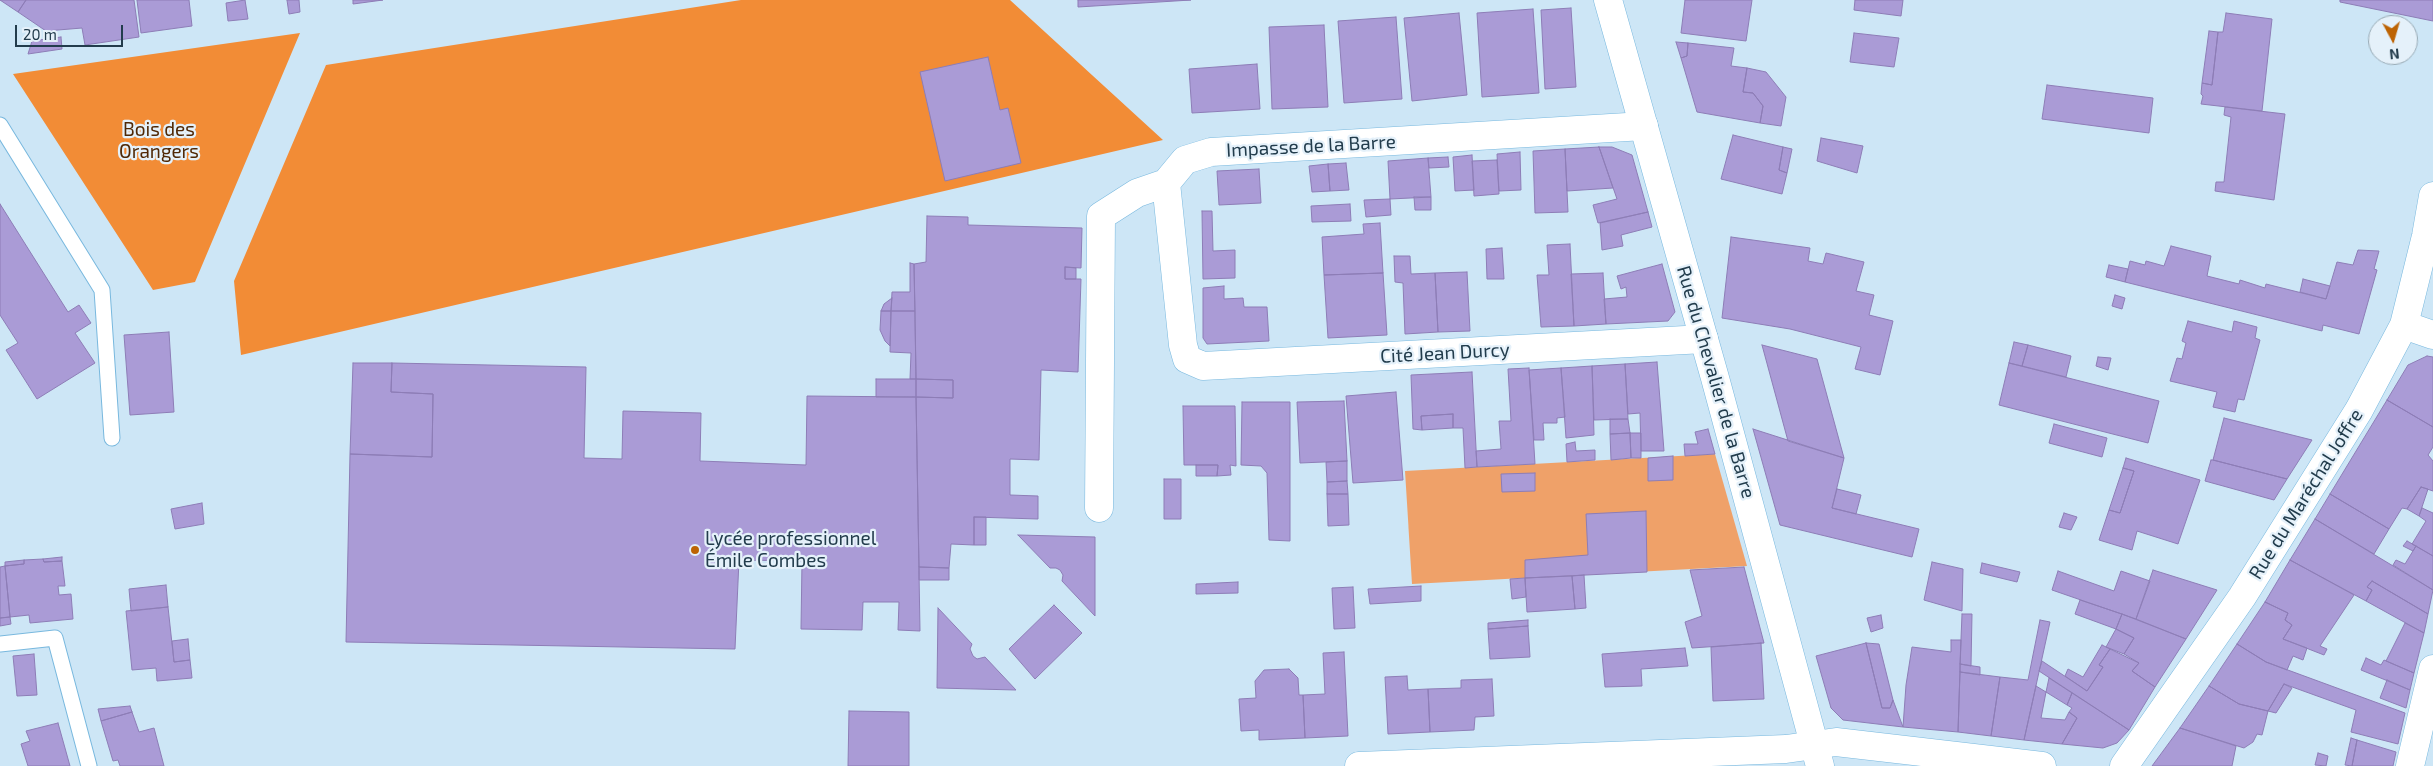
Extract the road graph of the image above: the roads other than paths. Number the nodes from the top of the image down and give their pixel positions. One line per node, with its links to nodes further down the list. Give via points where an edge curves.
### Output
1 (1608, 0): 3 (street, Rue du Chevalier de la Barre)
2 (0, 125): 9 (lane, via 102,290)
3 (1644, 126): 4 (street, Impasse de la Barre, via 1211,152 1185,160); 8 (street, Rue du Chevalier de la Barre)
4 (1166, 183): 8 (street, Cité Jean Durcy, via 1183,345 1187,358 1203,366); 10 (street, via 1138,193 1101,216)
5 (2433, 196): 6 (street, Rue du Maréchal Joffre)
6 (2404, 325): 7 (street); 17 (street, Rue du Maréchal Joffre, via 2359,410 2242,597)
7 (2433, 335)
8 (1704, 339): 13 (street, Rue du Chevalier de la Barre)
9 (112, 438)
10 (1099, 508)
11 (0, 644): 14 (lane, via 54,638)
12 (2433, 669): 18 (street)
13 (1818, 755): 15 (street, via 1786,749); 16 (street, via 1836,742)
14 (89, 766)
15 (1359, 766)
16 (2042, 766)
17 (2124, 766)
18 (2410, 766)

